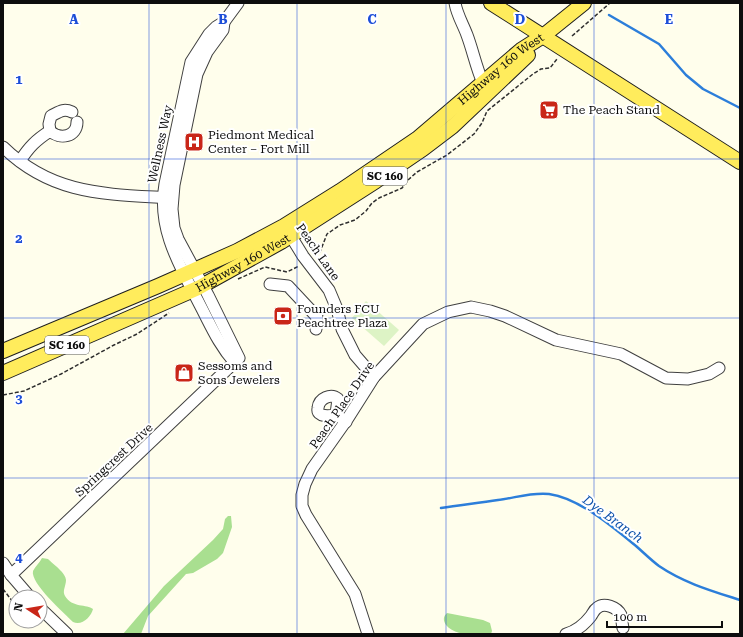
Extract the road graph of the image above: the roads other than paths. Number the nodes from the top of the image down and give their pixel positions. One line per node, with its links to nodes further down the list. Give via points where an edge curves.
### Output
1 (238, 3): 5 (street, Wellness Way)
2 (455, 3): 9 (street)
3 (491, 3): 6 (main road)
4 (584, 3): 6 (main road, SC 160)
5 (224, 22): 7 (street, Wellness Way); 8 (street, Wellness Way, via 223,30 207,52)
6 (543, 36): 9 (main road, Highway 160 West / SC 160, via 521,50); 18 (main road); 20 (main road, Highway 160 West / SC 160, via 528,57 452,126 376,181)
7 (203, 41): 8 (street, via 205,47 197,62); 10 (street, Wellness Way, via 191,62)
8 (197, 74): 10 (street, Wellness Way)
9 (483, 83): 20 (main road, Highway 160 West / SC 160, via 418,138)
10 (189, 90): 12 (street, Wellness Way); 16 (street, Wellness Way)
11 (72, 112): 14 (street, via 61,110 51,116)
12 (179, 115): 16 (street, via 183,125 179,142); 19 (street, Wellness Way)
13 (77, 122): 14 (street, via 77,128 66,137 54,135)
14 (50, 131): 17 (street, via 30,146)
15 (3, 147): 17 (street)
16 (179, 160): 19 (street, Wellness Way)
17 (20, 161): 19 (street, via 36,172 69,186 110,194)
18 (740, 162)
19 (168, 198): 21 (street, Wellness Way, via 174,228)
20 (287, 231): 21 (main road, Highway 160 West / SC 160, via 238,251); 27 (street, Peach Lane, via 329,290 342,329 355,355)
21 (193, 279): 24 (main road, Highway 160 West / SC 160); 26 (main road, Highway 160 West / SC 160); 31 (street, Springcrest Drive, via 237,361)
22 (270, 284): 23 (street, via 288,286 317,317)
23 (316, 329)
24 (3, 351)
25 (719, 368): 27 (street, Peach Place Drive, via 709,374 688,379 666,378 621,354 556,340 505,316 471,307 448,312 423,324)
26 (3, 372)
27 (374, 377): 29 (street, Peach Place Drive)
28 (336, 414): 29 (street)
29 (346, 422): 36 (street, Peach Place Drive, via 312,469 302,495 302,506 355,594)
30 (3, 563): 31 (street)
31 (11, 575): 32 (street)
32 (23, 589)
33 (48, 616): 35 (street)
34 (623, 628): 37 (street, via 619,612 608,605 596,609 576,631)
35 (67, 634)
36 (368, 634)
37 (566, 634)

